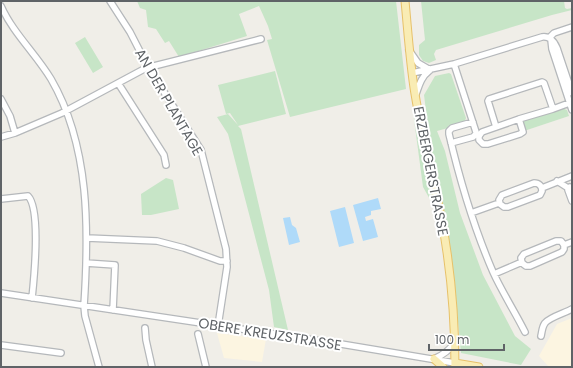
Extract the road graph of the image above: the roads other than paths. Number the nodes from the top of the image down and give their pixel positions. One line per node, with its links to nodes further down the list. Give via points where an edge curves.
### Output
1 (110, 1): 10 (street, AN DER PLANTAGE)
2 (405, 1): 8 (main road, ERZBERGERSTRASSE)
3 (1, 6): 4 (street)
4 (3, 17): 20 (street, via 50,78)
5 (572, 28): 7 (street, via 556,32)
6 (261, 39): 10 (street)
7 (550, 39): 9 (street, via 542,37); 14 (street, via 557,48); 17 (street)
8 (409, 50): 11 (street, via 418,63); 12 (main road, ERZBERGERSTRASSE)
9 (454, 64): 11 (street); 22 (street)
10 (148, 67): 13 (street); 40 (street, AN DER PLANTAGE, via 201,150)
11 (431, 70): 12 (street); 15 (street, via 423,76)
12 (412, 73): 15 (main road, ERZBERGERSTRASSE)
13 (118, 83): 20 (street); 28 (street, via 164,155)
14 (572, 93)
15 (415, 96): 54 (main road, ERZBERGERSTRASSE, via 442,223)
16 (1, 99): 24 (street)
17 (571, 103): 18 (street); 19 (street)
18 (553, 109): 21 (street); 23 (street, via 544,83 534,84 489,99)
19 (572, 110)
20 (67, 111): 24 (street); 37 (street, via 80,162)
21 (519, 119): 23 (street); 25 (street, via 523,132 520,134 485,145 479,140)
22 (473, 122): 25 (street); 27 (street, via 450,129)
23 (496, 127): 25 (street)
24 (15, 133): 26 (street)
25 (478, 135): 27 (street)
26 (1, 137)
27 (451, 143): 36 (street)
28 (166, 166)
29 (572, 176): 30 (street)
30 (557, 182): 31 (street); 32 (street)
31 (542, 188): 35 (street, via 540,195 515,205 505,208); 35 (street, via 535,183 525,186 502,195)
32 (570, 188): 34 (street, via 568,191)
33 (1, 199): 45 (street, via 28,196 33,202 35,266)
34 (572, 201)
35 (499, 203): 36 (street)
36 (471, 213): 43 (street)
37 (87, 238): 40 (street, via 157,240 220,261); 42 (street)
38 (572, 242): 39 (street)
39 (564, 245): 41 (street, via 562,252 530,266); 41 (street, via 559,240 554,241 524,254)
40 (227, 261): 49 (street, AN DER PLANTAGE)
41 (522, 262): 43 (street)
42 (86, 263): 46 (street); 48 (street, via 115,265)
43 (494, 274): 51 (street)
44 (1, 294): 45 (street, OBERE KREUZSTRASSE)
45 (32, 298): 46 (street, OBERE KREUZSTRASSE)
46 (84, 306): 48 (street, OBERE KREUZSTRASSE); 59 (street)
47 (572, 309): 53 (street, via 544,324)
48 (114, 310): 49 (street, OBERE KREUZSTRASSE)
49 (218, 326): 57 (street, OBERE KREUZSTRASSE)
50 (145, 328): 60 (street)
51 (525, 332)
52 (198, 334): 61 (street)
53 (541, 336)
54 (455, 342): 57 (street, via 446,352); 58 (main road, ERZBERGERSTRASSE)
55 (1, 345): 56 (street)
56 (61, 353)
57 (434, 359): 58 (street, OBERE KREUZSTRASSE); 62 (main road)
58 (455, 365): 63 (main road)
59 (98, 367)
60 (152, 367)
61 (206, 367)
62 (443, 367)
63 (479, 367)

